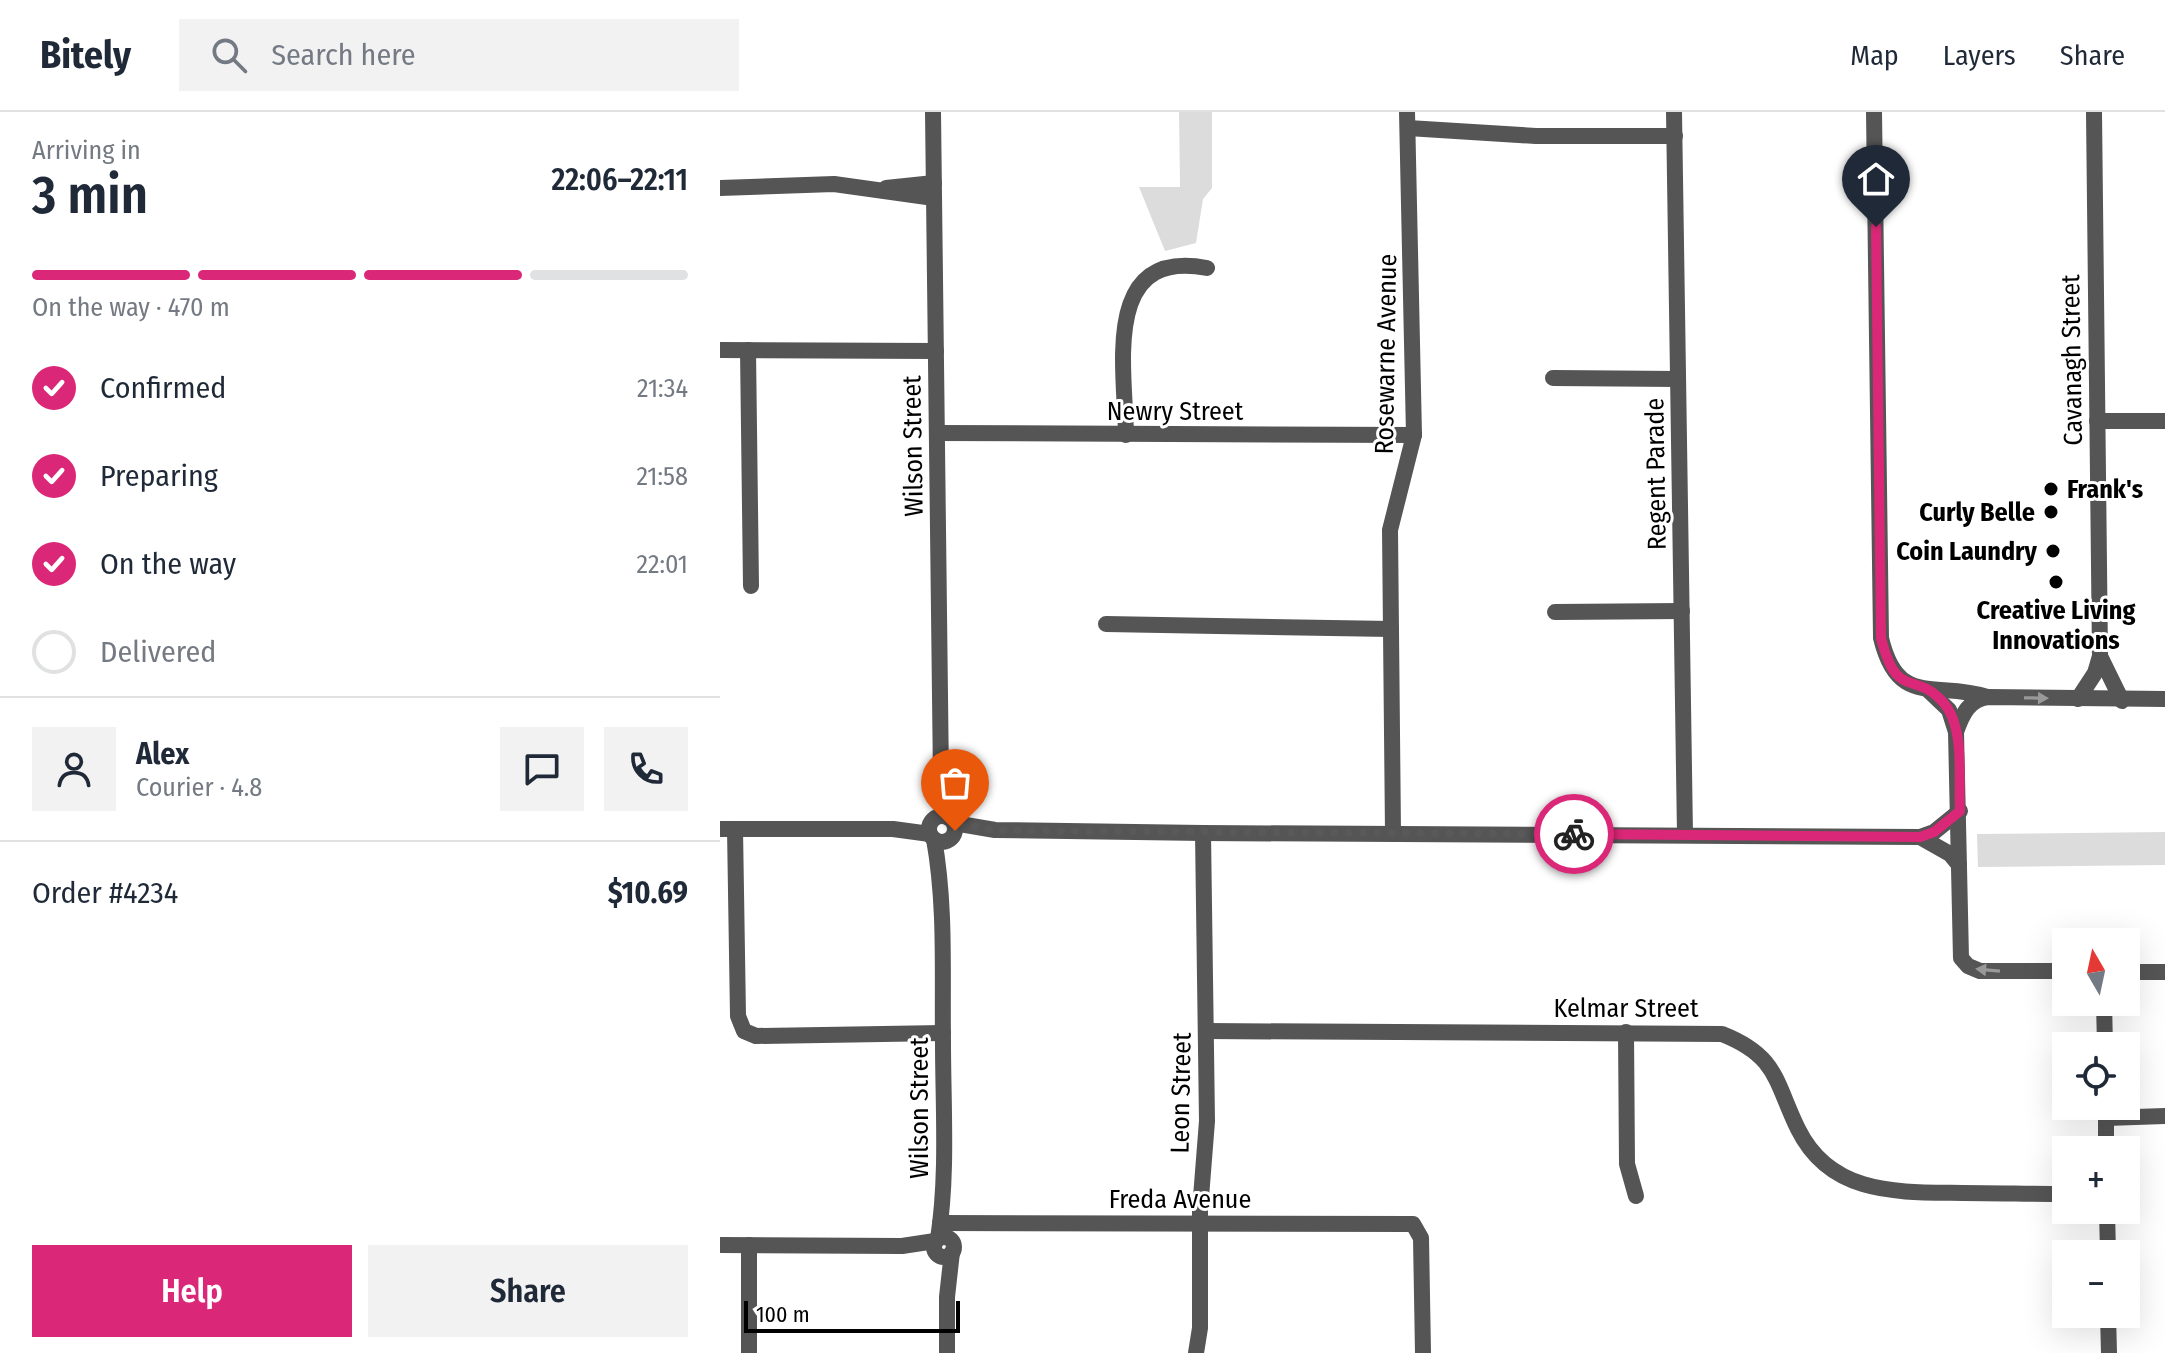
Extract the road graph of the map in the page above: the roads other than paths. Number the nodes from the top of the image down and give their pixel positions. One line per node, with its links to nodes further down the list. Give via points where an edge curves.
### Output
1 (933, 112): 8 (street, Wilson Street)
2 (1674, 112): 6 (street, Regent Parade)
3 (1874, 112): 26 (street, via 1881,638 1899,679)
4 (2094, 112): 15 (street, Cavanagh Street)
5 (1407, 120): 6 (street, via 1536,136); 19 (street, Rosewarne Avenue)
6 (1675, 136): 14 (street, Regent Parade)
7 (720, 188): 8 (street, via 834,184)
8 (934, 190): 12 (street, Wilson Street)
9 (1207, 268): 18 (street, via 1182,265 1161,270 1140,283 1128,302)
10 (720, 350): 11 (street)
11 (748, 350): 12 (street); 20 (street)
12 (936, 351): 17 (street, Wilson Street)
13 (1553, 378): 14 (street)
14 (1678, 379): 21 (street, Regent Parade)
15 (2097, 421): 16 (street); 25 (street, Cavanagh Street)
16 (2165, 421)
17 (937, 433): 18 (street, Newry Street); 34 (street, Wilson Street)
18 (1126, 435): 19 (street, Newry Street)
19 (1414, 435): 24 (street, Rosewarne Avenue, via 1390,530)
20 (751, 586)
21 (1682, 611): 22 (street); 37 (street, Regent Parade)
22 (1555, 612)
23 (1106, 624): 24 (street)
24 (1391, 629): 36 (street, Rosewarne Avenue)
25 (2100, 656): 28 (street, Cavanagh Street); 30 (street, Cavanagh Street)
26 (1928, 690): 27 (street); 31 (street, via 1949,710)
27 (1988, 697): 28 (street, one-way to 28); 31 (street, via 1970,705)
28 (2078, 699): 30 (street)
29 (2165, 699): 30 (street)
30 (2122, 701)
31 (1956, 732): 32 (street)
32 (1960, 811): 38 (street); 39 (street)
33 (728, 829): 34 (street); 45 (street, via 738,1016 744,1031 756,1036)
34 (942, 829): 35 (street); 45 (street, Wilson Street)
35 (1203, 833): 36 (street); 43 (street, Leon Street)
36 (1393, 833): 37 (street)
37 (1685, 835): 38 (street)
38 (1920, 837): 39 (street)
39 (1959, 865): 40 (street, one-way to 39, via 1980,971 1968,966 1959,946)
40 (2052, 971)
41 (2140, 972): 42 (street)
42 (2165, 972)
43 (1206, 1031): 44 (street, Kelmar Street); 50 (street, Leon Street)
44 (1626, 1032): 48 (street, Kelmar Street, via 1710,1032 1753,1049 1776,1075 1809,1146 1829,1167 1862,1186 1893,1192); 49 (street, via 1627,1164)
45 (943, 1033): 51 (street, Wilson Street)
46 (2140, 1114): 47 (street)
47 (2165, 1116)
48 (2052, 1194)
49 (1636, 1196)
50 (1200, 1222): 51 (street, Freda Avenue); 57 (street, Leon Street); 58 (street, Freda Avenue, via 1418,1228)
51 (942, 1241): 53 (street, Freda Avenue, via 902,1246); 56 (street, Wilson Street)
52 (720, 1245): 53 (street, Freda Avenue)
53 (749, 1245): 55 (street)
54 (2108, 1328): 59 (street)
55 (749, 1353)
56 (947, 1353)
57 (1196, 1353)
58 (1423, 1353)
59 (2109, 1353)

